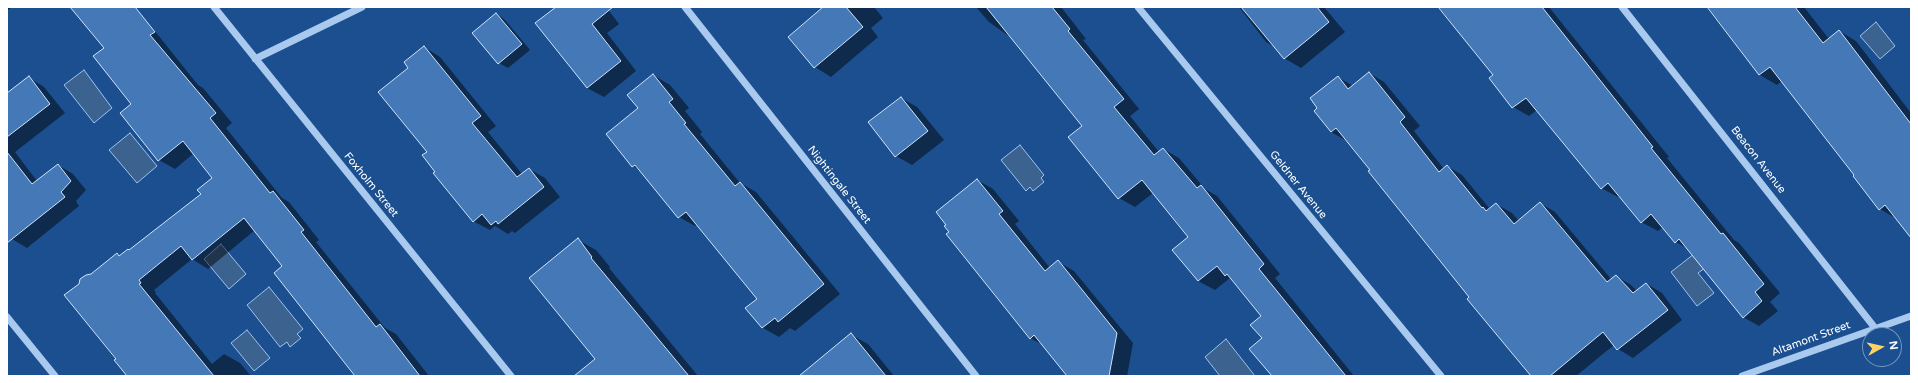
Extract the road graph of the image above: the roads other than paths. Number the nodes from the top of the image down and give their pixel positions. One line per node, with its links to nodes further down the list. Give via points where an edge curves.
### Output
1 (214, 7): 6 (street, Foxholm Street)
2 (362, 7): 6 (street)
3 (685, 7): 14 (street, Nightingale Street)
4 (1138, 7): 15 (street, Geldner Avenue)
5 (1622, 7): 9 (street, Beacon Avenue)
6 (255, 59): 13 (street, Foxholm Street)
7 (1911, 316): 10 (street, Altamont Street)
8 (7, 317): 12 (street)
9 (1874, 327)
10 (1878, 327)
11 (1862, 333): 16 (street, Altamont Street)
12 (55, 376)
13 (511, 376)
14 (976, 376)
15 (1441, 376)
16 (1742, 376)

